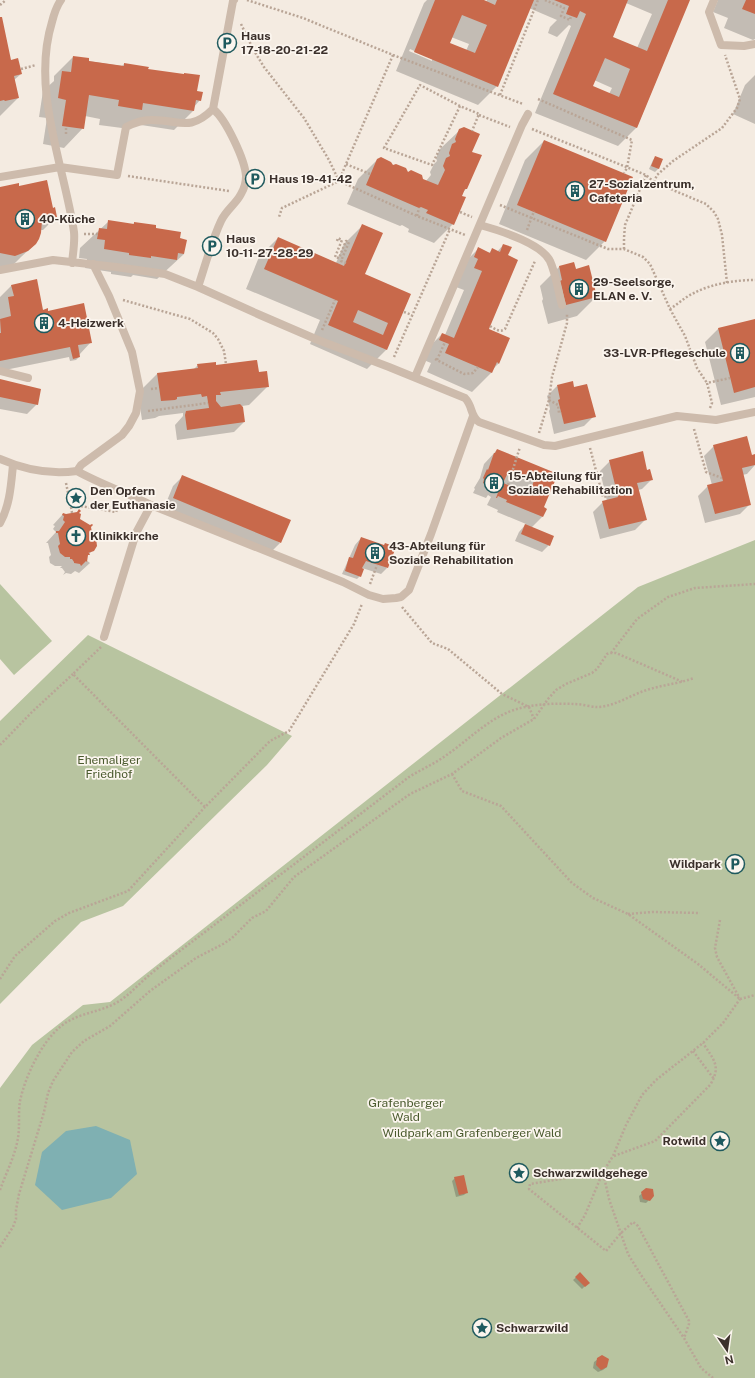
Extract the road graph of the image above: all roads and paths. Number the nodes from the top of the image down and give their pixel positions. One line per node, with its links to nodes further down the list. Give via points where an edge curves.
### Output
1 (6, 0): 8 (path)
2 (61, 0): 26 (lane, via 48,36 44,64 46,92)
3 (234, 0): 18 (lane)
4 (247, 0): 13 (path, via 303,18)
5 (538, 0): 14 (path)
6 (545, 0): 9 (path, via 564,8 561,16 570,20)
7 (714, 0): 12 (lane, via 709,12)
8 (0, 5)
9 (571, 16)
10 (239, 21): 33 (path, via 264,67 304,118)
11 (755, 44): 12 (lane)
12 (721, 45): 34 (path, via 740,99 737,108 722,128 674,161 657,175)
13 (393, 55): 14 (path); 25 (path)
14 (500, 94): 16 (path)
15 (538, 99): 27 (path, via 632,140)
16 (526, 105)
17 (460, 106): 17 (path, via 420,85 384,148 432,165); 19 (path)
18 (213, 109): 30 (lane, via 192,123 150,120 139,121 126,127); 35 (lane, via 219,114 243,161 246,181)
19 (479, 114): 21 (path); 22 (path)
20 (528, 114): 21 (lane)
21 (521, 128): 23 (path); 36 (lane)
22 (472, 131)
23 (557, 139): 24 (path); 27 (path)
24 (556, 145)
25 (346, 164): 29 (path); 33 (path)
26 (60, 167): 30 (lane); 32 (lane); 49 (lane, via 74,234)
27 (627, 168): 28 (path); 31 (path)
28 (624, 173)
29 (370, 174)
30 (117, 175): 35 (path)
31 (646, 175): 34 (path); 47 (path, via 625,225)
32 (0, 177)
33 (339, 181): 39 (path); 40 (path, via 282,208)
34 (654, 182): 54 (path, via 706,204 714,212 722,235)
35 (241, 194): 55 (lane, via 222,220)
36 (490, 201): 41 (path); 42 (lane)
37 (419, 208): 39 (path)
38 (534, 211): 41 (path)
39 (417, 216): 43 (path)
40 (279, 217)
41 (532, 218): 45 (path); 47 (path, via 608,249)
42 (480, 225): 44 (lane); 45 (lane)
43 (450, 229): 44 (path); 61 (path)
44 (474, 238): 65 (lane)
45 (524, 240): 48 (lane)
46 (337, 241): 50 (path, via 338,238 342,240 335,256 338,258 346,241 349,242 341,261)
47 (624, 249): 59 (path, via 643,257 650,264)
48 (540, 250): 58 (lane, via 552,265); 62 (path, via 505,329 498,330)
49 (72, 263): 51 (lane); 52 (lane, via 53,260)
50 (346, 263)
51 (93, 264): 55 (lane, via 165,274); 56 (lane)
52 (0, 270)
53 (755, 280): 54 (path)
54 (728, 282): 59 (path, via 693,294)
55 (198, 287): 63 (lane)
56 (109, 296): 67 (path, via 190,319 218,339 224,351); 79 (lane, via 132,352 140,391)
57 (335, 300): 63 (path)
58 (562, 305): 75 (path, via 568,319 552,377)
59 (670, 309): 74 (path, via 685,336 697,368)
60 (404, 312): 61 (path)
61 (412, 315): 68 (path)
62 (490, 326)
63 (318, 340): 68 (lane)
64 (445, 342): 66 (path)
65 (425, 354): 66 (path); 71 (lane)
66 (437, 360): 69 (path, via 464,374 473,373)
67 (226, 364)
68 (390, 367): 71 (lane)
69 (478, 367)
70 (0, 371): 72 (lane)
71 (415, 377): 80 (lane, via 465,398 472,408)
72 (28, 378)
73 (730, 378): 74 (path)
74 (707, 383): 82 (path, via 712,403)
75 (549, 400): 77 (path, via 558,405 559,413); 85 (path)
76 (208, 403): 79 (path)
77 (561, 412)
78 (755, 412): 82 (lane, via 716,420)
79 (136, 414): 88 (lane, via 122,435 81,465)
80 (473, 416): 83 (lane, via 479,422); 101 (lane, via 432,534 409,590)
81 (691, 417): 82 (lane); 84 (lane, via 671,417); 90 (path, via 706,472)
82 (706, 419)
83 (522, 438): 85 (lane); 91 (path)
84 (588, 438): 85 (lane, via 555,446); 93 (path, via 602,498)
85 (536, 443)
86 (0, 459): 87 (lane)
87 (13, 465): 89 (lane, via 40,472); 97 (lane, via 6,512)
88 (77, 471): 89 (lane); 92 (lane)
89 (63, 473): 95 (path)
90 (722, 478)
91 (508, 484)
92 (124, 492): 94 (lane); 95 (path, via 116,512 80,506)
93 (618, 494)
94 (151, 505): 100 (lane); 102 (lane, via 136,533)
95 (71, 508): 96 (path)
96 (72, 513)
97 (0, 523)
98 (377, 565): 100 (path)
99 (755, 584): 103 (path, via 695,588 668,597 637,619)
100 (366, 593): 101 (lane, via 383,599); 112 (path, via 354,624 289,731 270,741)
101 (396, 598): 108 (path, via 432,643 448,649 502,694)
102 (104, 637): 104 (path, via 100,648)
103 (610, 653): 106 (path); 107 (path, via 597,668 561,687)
104 (73, 674): 110 (path); 112 (path)
105 (694, 678): 106 (path)
106 (683, 682): 107 (path, via 643,691 614,704 597,707 574,704)
107 (544, 705): 108 (path); 109 (path)
108 (529, 707): 109 (path); 124 (path, via 505,713 447,755 409,777 172,957 123,999 61,1026 39,1052 27,1078 20,1102 18,1138)
109 (534, 719): 111 (path, via 501,738)
110 (0, 745)
111 (452, 774): 114 (path, via 462,791 501,806 572,882 593,898); 127 (path, via 410,794 294,877 266,912 252,918 232,938 196,958 150,991 110,1026 84,1041 72,1052 48,1093 19,1194 16,1218)
112 (205, 808): 116 (path, via 128,891 69,913 55,921 15,956)
113 (700, 912): 114 (path)
114 (628, 914): 118 (path, via 698,964)
115 (720, 920): 118 (path, via 715,948 717,957)
116 (0, 979)
117 (755, 995): 118 (path)
118 (740, 999): 119 (path, via 723,1023)
119 (703, 1043): 120 (path); 121 (path, via 717,1067)
120 (693, 1051): 121 (path); 122 (path, via 656,1080 642,1095 626,1125)
121 (714, 1079): 122 (path, via 655,1141)
122 (614, 1156): 123 (path)
123 (602, 1172): 125 (path, via 585,1215); 125 (path, via 530,1184 529,1189); 126 (path)
124 (0, 1190)
125 (577, 1228): 126 (path, via 606,1251)
126 (621, 1233): 128 (path, via 628,1254); 128 (path, via 633,1222 638,1226 689,1321)
127 (0, 1247)
128 (684, 1338): 129 (path, via 701,1368)
129 (713, 1378)

